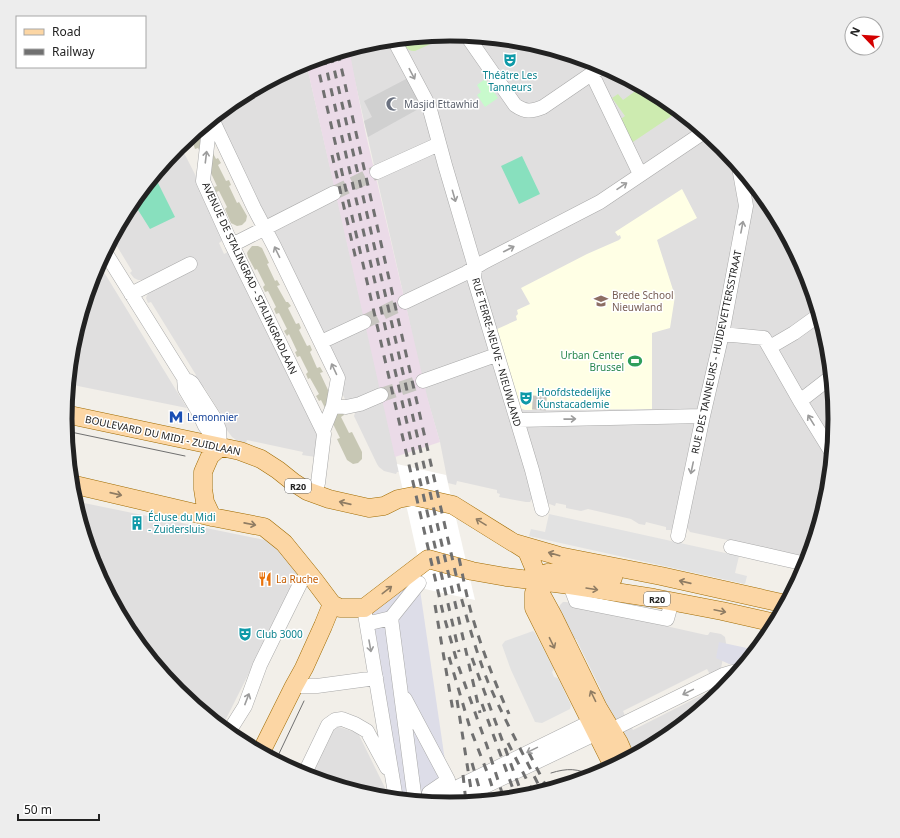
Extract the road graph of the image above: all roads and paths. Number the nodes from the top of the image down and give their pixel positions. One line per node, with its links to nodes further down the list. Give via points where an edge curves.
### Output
1 (471, 42): 3 (street, via 512,101 524,110 536,111)
2 (397, 45): 8 (street, RUE TERRE-NEUVE - NIEUWLAND, one-way to 8, via 430,106)
3 (597, 70)
4 (597, 71): 10 (street)
5 (213, 125): 13 (street, AVENUE DE STALINGRAD - STALINGRADLAAN)
6 (210, 127): 14 (street, AVENUE DE STALINGRAD - STALINGRADLAAN, one-way to 6, via 203,181)
7 (699, 135): 10 (street)
8 (439, 144): 9 (street); 17 (street, RUE TERRE-NEUVE - NIEUWLAND, one-way to 17)
9 (377, 172)
10 (640, 174): 17 (street, one-way to 10, via 600,202)
11 (741, 178): 22 (street, RUE DES TANNEURS - HUIDEVETTERSSTRAAT, one-way to 11, via 746,206)
12 (334, 193): 13 (street)
13 (265, 229): 14 (street); 23 (street, AVENUE DE STALINGRAD - STALINGRADLAAN, one-way to 13)
14 (232, 245): 34 (street, AVENUE DE STALINGRAD - STALINGRADLAAN)
15 (108, 258): 18 (street)
16 (190, 264): 18 (street)
17 (475, 268): 19 (street); 25 (street, RUE TERRE-NEUVE - NIEUWLAND, via 474,278)
18 (131, 294): 36 (street, via 184,378 192,383 215,419 219,429)
19 (405, 302)
20 (814, 318): 24 (street)
21 (364, 322): 23 (street)
22 (722, 334): 24 (street, via 764,338); 32 (street, RUE DES TANNEURS - HUIDEVETTERSSTRAAT)
23 (321, 342): 30 (street, AVENUE DE STALINGRAD - STALINGRADLAAN, one-way to 23, via 338,378)
24 (770, 347): 29 (street)
25 (496, 355): 26 (street); 33 (street, RUE TERRE-NEUVE - NIEUWLAND)
26 (423, 381)
27 (826, 381): 29 (street)
28 (381, 395): 30 (street, via 360,404)
29 (800, 401): 35 (street, one-way to 29)
30 (339, 407): 34 (street, AVENUE DE STALINGRAD - STALINGRADLAAN)
31 (72, 415): 36 (main road, BOULEVARD DU MIDI - ZUIDLAAN / R20)
32 (703, 416): 33 (street, one-way to 32, via 539,415); 41 (street, RUE DES TANNEURS - HUIDEVETTERSSTRAAT, one-way to 41)
33 (517, 420): 39 (street, RUE TERRE-NEUVE - NIEUWLAND)
34 (324, 431): 38 (street, AVENUE DE STALINGRAD - STALINGRADLAAN, via 318,483)
35 (827, 445)
36 (220, 447): 38 (main road, BOULEVARD DU MIDI - ZUIDLAAN / R20, via 261,459); 40 (main road, via 210,456 203,472 205,502)
37 (78, 486): 40 (main road, one-way to 40)
38 (314, 494): 42 (main road, BOULEVARD DU MIDI - ZUIDLAAN / R20, one-way to 38, via 453,505 413,496 398,499 384,506 369,508)
39 (542, 508)
40 (212, 517): 45 (main road, one-way to 45, via 264,527 284,543)
41 (678, 536)
42 (514, 542): 46 (main road, BOULEVARD DU MIDI - ZUIDLAAN / R20, one-way to 42, via 559,556); 47 (main road, via 527,551)
43 (731, 547): 44 (street)
44 (800, 563)
45 (309, 575): 50 (main road); 58 (street, one-way to 45, via 245,706 260,665 302,582)
46 (661, 576): 47 (main road, BOULEVARD DU MIDI - ZUIDLAAN / R20, via 643,582 563,572 547,573); 49 (main road, BOULEVARD DU MIDI - ZUIDLAAN / R20, one-way to 46)
47 (540, 582): 51 (main road, BOULEVARD DU MIDI - ZUIDLAAN / R20, one-way to 47, via 428,559 472,571); 53 (main road, BOULEVARD DU MIDI - ZUIDLAAN / R20, one-way to 53, via 672,601); 59 (main road, one-way to 47, via 598,708 541,594); 59 (main road, one-way to 59, via 534,593 534,608)
48 (419, 583): 52 (street)
49 (780, 603)
50 (336, 606): 51 (main road); 56 (main road)
51 (367, 615): 52 (street); 55 (street, one-way to 55)
52 (391, 618): 57 (street)
53 (768, 622)
54 (729, 673): 59 (street, one-way to 59)
55 (376, 678): 56 (street, via 317,686); 65 (street)
56 (294, 686): 61 (main road)
57 (400, 690): 67 (street); 68 (street, via 448,780)
58 (232, 727)
59 (600, 730): 60 (street); 62 (main road); 63 (main road)
60 (558, 745): 69 (street, one-way to 69); 70 (street)
61 (263, 747)
62 (622, 755)
63 (611, 761)
64 (307, 769): 65 (street, via 328,725 334,720 342,719 367,731 386,767)
65 (392, 772): 66 (street)
66 (395, 793)
67 (414, 795)
68 (426, 796)
69 (439, 797)
70 (462, 797)

